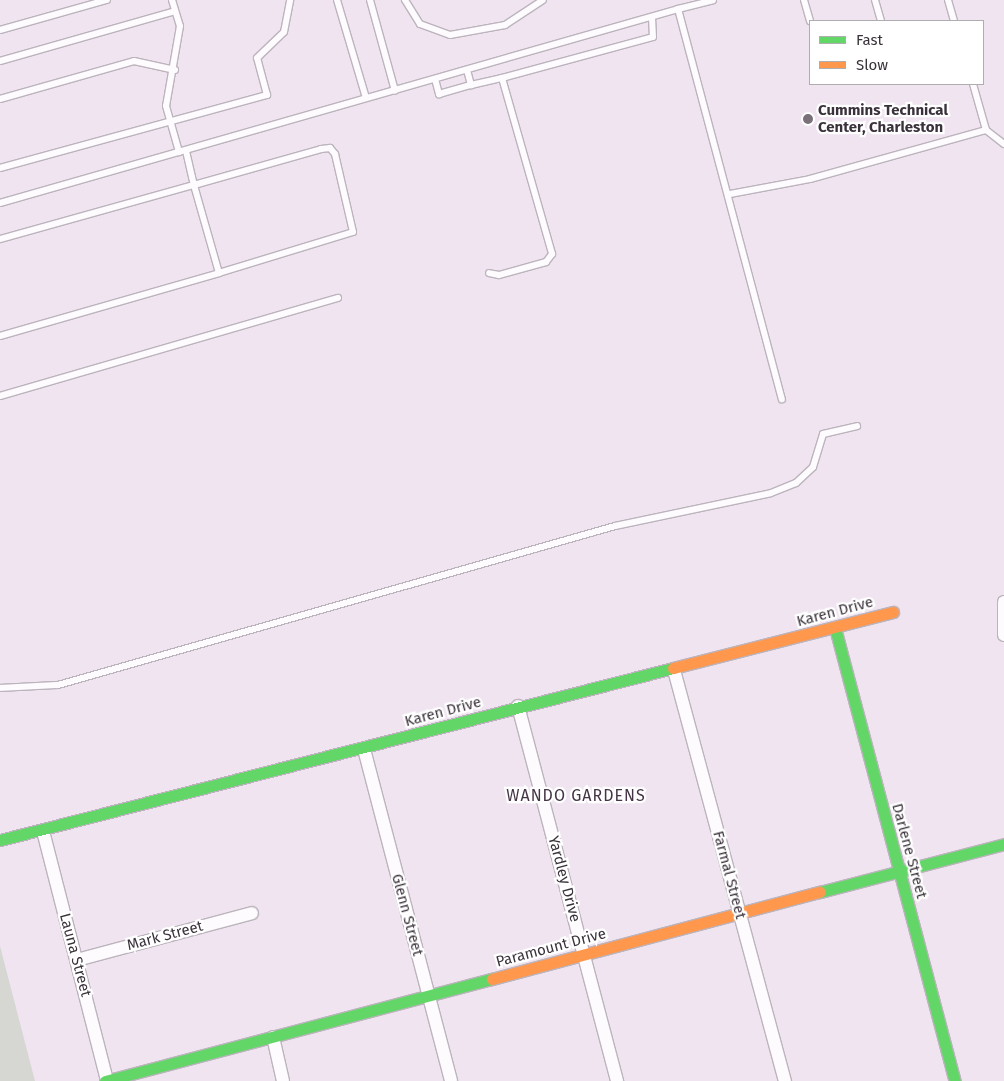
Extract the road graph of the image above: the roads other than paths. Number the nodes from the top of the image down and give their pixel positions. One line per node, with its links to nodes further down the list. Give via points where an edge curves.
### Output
1 (107, 0): 18 (lane)
2 (172, 0): 13 (lane)
3 (290, 0): 29 (lane, via 284,32 257,58 267,95)
4 (337, 0): 27 (lane)
5 (370, 0): 26 (lane)
6 (405, 0): 7 (lane, via 420,24 450,35 506,25)
7 (543, 0)
8 (713, 0): 12 (lane)
9 (804, 0): 15 (lane)
10 (875, 0): 16 (lane)
11 (948, 0): 17 (lane)
12 (678, 9): 14 (lane); 35 (lane)
13 (175, 11): 19 (lane); 20 (lane, via 180,26)
14 (652, 17): 21 (lane); 22 (lane, via 653,37)
15 (810, 20)
16 (881, 20)
17 (954, 20)
18 (0, 30)
19 (0, 61)
20 (175, 70): 28 (lane, via 134,61); 29 (lane, via 166,106)
21 (467, 70): 23 (lane); 24 (lane)
22 (502, 78): 24 (lane); 39 (lane, via 552,254 546,262 499,275)
23 (435, 79): 24 (lane, via 439,94); 26 (lane)
24 (471, 85)
25 (973, 85): 30 (lane)
26 (395, 91): 27 (lane)
27 (366, 98): 32 (lane)
28 (0, 99)
29 (170, 121): 32 (lane); 33 (lane)
30 (986, 130): 31 (lane); 35 (lane, via 810,179)
31 (1004, 144)
32 (182, 151): 34 (lane); 36 (lane)
33 (0, 168)
34 (194, 185): 37 (lane); 38 (lane); 38 (lane, via 321,149 335,154 353,232)
35 (730, 194): 43 (lane)
36 (0, 203)
37 (0, 239)
38 (219, 273): 41 (lane)
39 (489, 273)
40 (338, 298): 42 (lane)
41 (0, 336)
42 (0, 396)
43 (782, 399)
44 (857, 426): 50 (lane, via 823,434 813,467 796,483 771,494 616,526 58,685)
45 (1004, 602): 48 (street)
46 (893, 612): 47 (street, Karen Drive)
47 (836, 628): 49 (street, Karen Drive); 56 (street, Darlene Street)
48 (1004, 635)
49 (674, 670): 51 (street, Karen Drive); 58 (street, Farmal Street)
50 (0, 688)
51 (518, 706): 52 (street, Karen Drive); 59 (street, Yardley Drive)
52 (364, 749): 53 (street, Karen Drive); 61 (street, Glenn Street)
53 (43, 831): 54 (street, Karen Drive); 60 (street, Launa Street)
54 (0, 840)
55 (1004, 844): 56 (street, Paramount Drive)
56 (900, 872): 58 (street, Paramount Drive); 68 (street, Darlene Street)
57 (252, 913): 60 (street, Mark Street)
58 (740, 914): 59 (street, Paramount Drive); 67 (street, Farmal Street)
59 (584, 955): 61 (street, Paramount Drive); 66 (street, Yardley Drive)
60 (77, 960): 63 (street, Launa Street)
61 (428, 996): 62 (street, Paramount Drive); 65 (street, Glenn Street)
62 (272, 1037): 63 (street, Paramount Drive); 64 (street)
63 (106, 1081)
64 (283, 1081)
65 (450, 1081)
66 (618, 1081)
67 (786, 1081)
68 (955, 1081)

